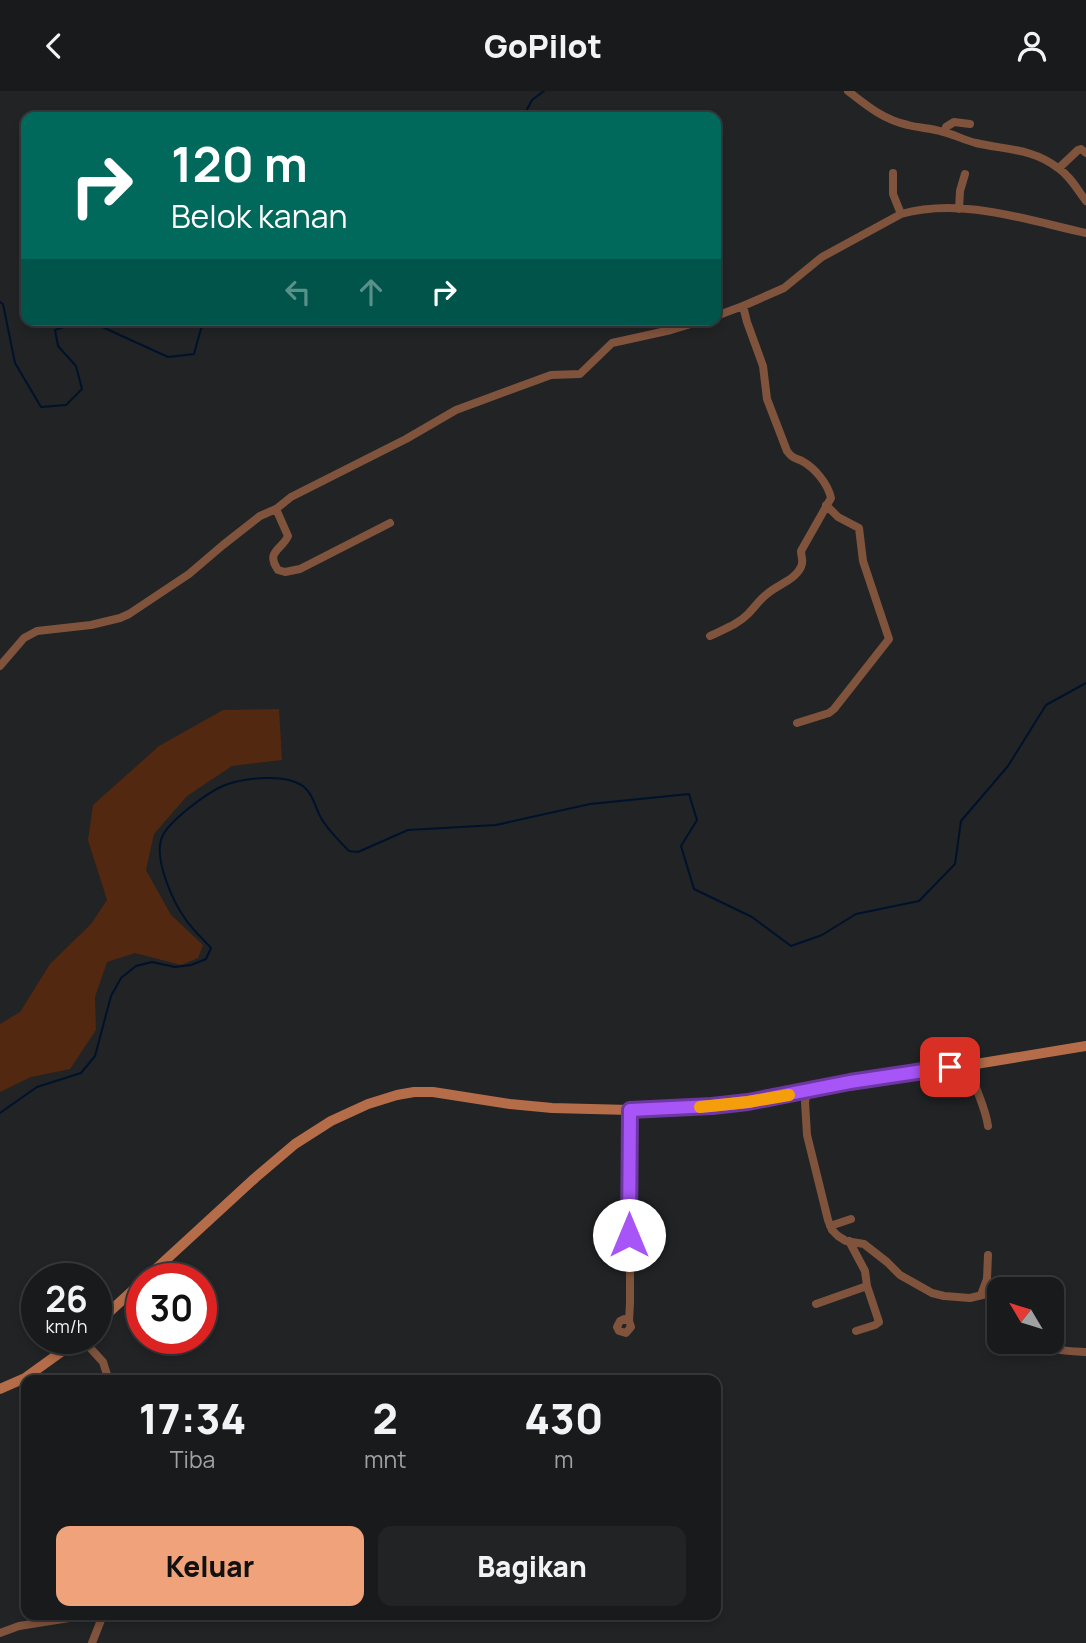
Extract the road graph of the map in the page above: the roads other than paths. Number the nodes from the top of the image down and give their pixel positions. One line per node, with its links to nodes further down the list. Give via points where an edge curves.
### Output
1 (848, 91): 3 (street, via 890,120)
2 (970, 124): 3 (street, via 954,122)
3 (945, 132): 5 (street, via 980,144 1029,152)
4 (1086, 153): 5 (street, via 1078,150)
5 (1059, 168): 8 (street)
6 (893, 173): 10 (street, via 892,194)
7 (965, 174): 9 (street)
8 (1086, 201)
9 (959, 209): 10 (street); 11 (street)
10 (901, 214): 12 (street, via 814,262 784,288)
11 (1086, 233)
12 (743, 306): 13 (street); 15 (street, via 787,451 825,484 831,495)
13 (721, 314)
14 (684, 326): 16 (street, via 617,341 580,374 551,375 456,410)
15 (825, 505): 18 (street, via 801,551 802,564 794,576 742,619); 20 (street, via 859,528 863,561 889,639 834,709)
16 (276, 509): 17 (street, via 288,536 273,561 285,572 300,569); 19 (street, via 260,516 190,574 129,614 91,625 37,631 24,638)
17 (390, 523)
18 (710, 636)
19 (0, 666)
20 (797, 723)
21 (1086, 1046): 22 (street)
22 (970, 1065): 23 (street); 25 (street)
23 (807, 1092): 24 (street, via 712,1106); 27 (street, via 809,1151)
24 (630, 1110): 30 (street, via 552,1108 433,1092 368,1104 295,1144); 37 (street)
25 (988, 1126)
26 (851, 1219): 27 (street)
27 (830, 1226): 28 (street)
28 (849, 1241): 31 (street, via 865,1271); 33 (street, via 866,1246 900,1275 932,1293)
29 (988, 1255): 33 (street)
30 (163, 1263)
31 (867, 1286): 35 (street); 38 (street, via 878,1322)
32 (987, 1294): 33 (street)
33 (981, 1295)
34 (126, 1297): 36 (street)
35 (816, 1304)
36 (112, 1310)
37 (628, 1321)
38 (856, 1331)
39 (1064, 1349): 40 (street)
40 (1086, 1353)
41 (59, 1354): 43 (street)
42 (95, 1354): 44 (street)
43 (29, 1375)
44 (107, 1375)
45 (21, 1380): 46 (street)
46 (0, 1389)
47 (57, 1620): 49 (street)
48 (101, 1620): 50 (street)
49 (0, 1633)
50 (92, 1643)

